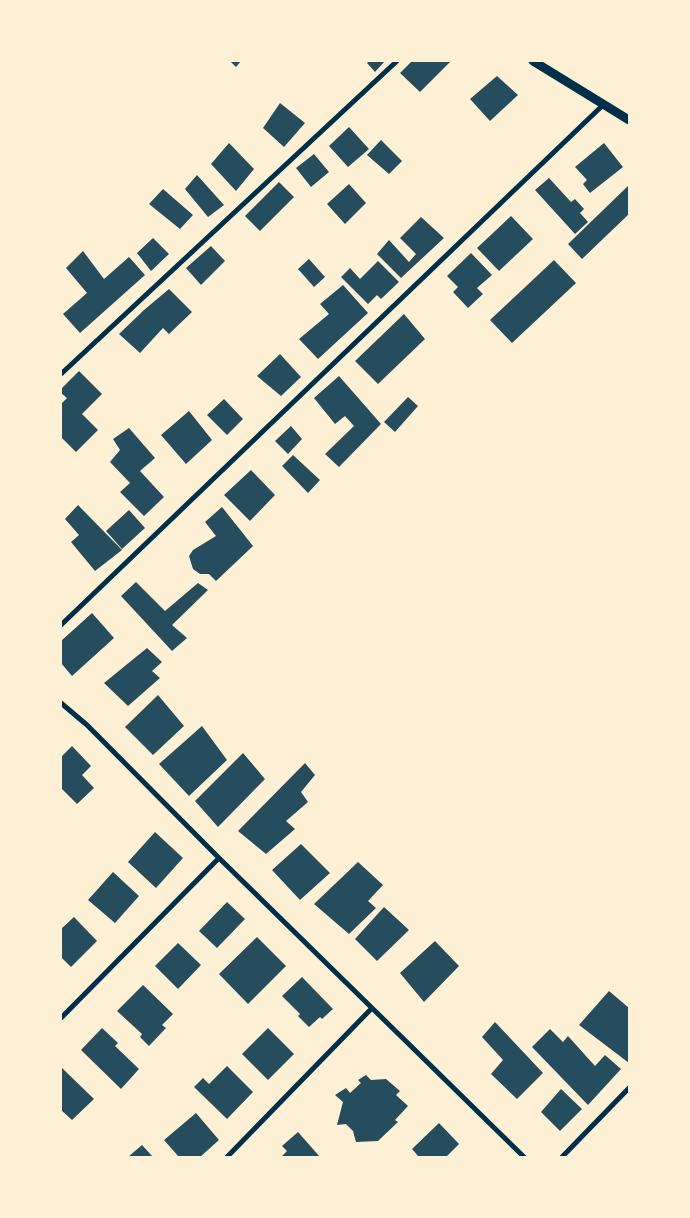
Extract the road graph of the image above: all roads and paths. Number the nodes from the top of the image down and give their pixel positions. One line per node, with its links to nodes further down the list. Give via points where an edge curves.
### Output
1 (396, 61): 5 (street)
2 (533, 61): 3 (street)
3 (603, 105): 4 (street); 6 (street)
4 (629, 120)
5 (61, 374)
6 (61, 626)
7 (61, 703): 8 (street, via 88,725)
8 (219, 858): 9 (street); 10 (street)
9 (372, 1008): 12 (street); 13 (street)
10 (61, 1018)
11 (629, 1088): 14 (street)
12 (227, 1157)
13 (524, 1157)
14 (562, 1157)

